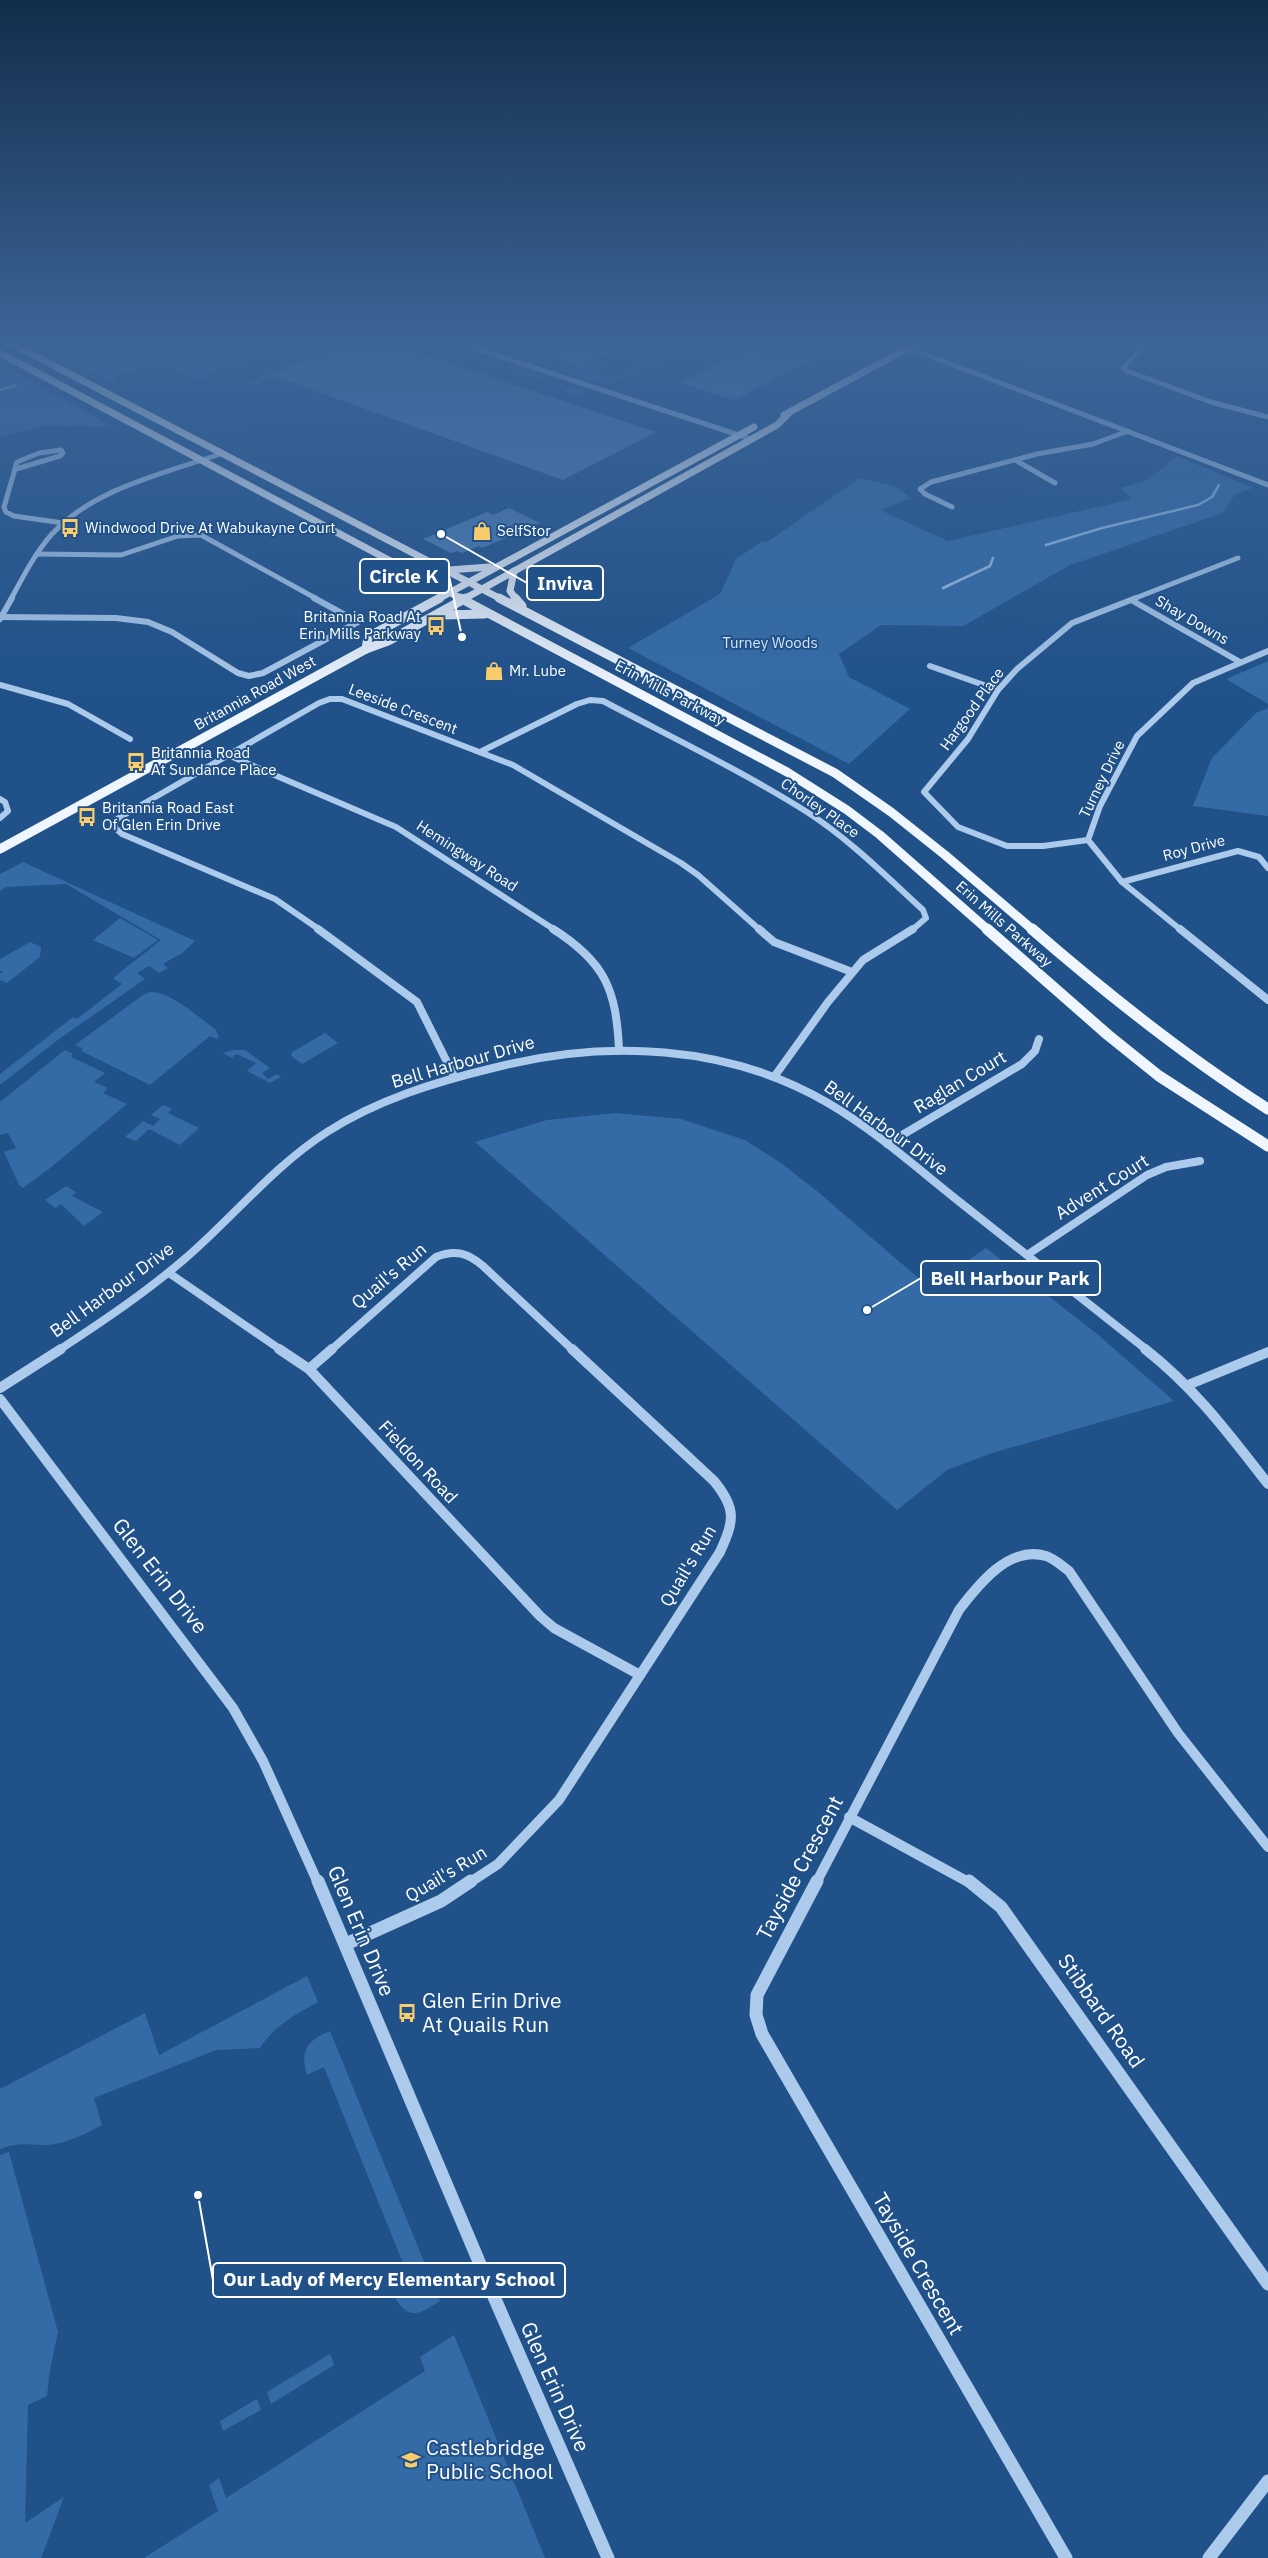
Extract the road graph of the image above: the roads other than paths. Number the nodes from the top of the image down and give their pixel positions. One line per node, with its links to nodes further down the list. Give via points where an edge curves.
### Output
1 (25, 457): 12 (street, via 17,462)
2 (55, 457): 12 (street)
3 (195, 457): 11 (main road, Erin Mills Parkway)
4 (213, 457): 11 (street)
5 (230, 457): 20 (main road, Erin Mills Parkway)
6 (699, 457): 19 (main road, Britannia Road West)
7 (718, 457): 21 (main road, Britannia Road West)
8 (1028, 457): 10 (street)
9 (1198, 457): 14 (street)
10 (1015, 460): 13 (street); 15 (street, via 931,482 920,489)
11 (202, 461): 16 (street, via 100,500); 24 (main road, Erin Mills Parkway)
12 (16, 469): 16 (street, via 4,507 6,512)
13 (1055, 483)
14 (1267, 483)
15 (952, 507)
16 (63, 523): 17 (street)
17 (38, 554): 30 (street); 30 (street, via 121,555 178,536 200,535 358,622 263,674 249,676 238,673 172,632 148,622 116,618)
18 (1238, 558): 26 (street, Hargood Place)
19 (499, 566): 20 (main road); 22 (main road, Britannia Road West)
20 (447, 570): 22 (main road, Erin Mills Parkway)
21 (514, 571): 23 (main road, Britannia Road West); 27 (main road, via 510,591)
22 (470, 582): 23 (main road, Erin Mills Parkway); 24 (main road, Britannia Road West)
23 (482, 588): 25 (main road, Britannia Road West); 27 (main road, Erin Mills Parkway)
24 (450, 593): 25 (main road, Erin Mills Parkway); 31 (main road, Britannia Road West, via 368,637)
25 (462, 600): 28 (main road, Erin Mills Parkway); 29 (main road, Britannia Road West)
26 (1132, 600): 33 (street, Shay Downs); 36 (street, Hargood Place, via 1072,623 1017,669)
27 (527, 612): 52 (main road, Erin Mills Parkway, via 802,755 875,799 1139,1019 1236,1090)
28 (489, 614): 29 (main road); 54 (main road, Erin Mills Parkway, via 787,772 847,810 1159,1076)
29 (435, 615): 31 (main road, Britannia Road West, via 388,641)
30 (1, 618)
31 (366, 649): 43 (main road, Britannia Road West)
32 (1268, 651): 33 (street, Turney Drive)
33 (1240, 662): 42 (street, Turney Drive, via 1185,688 1137,736 1100,806)
34 (930, 666): 36 (street)
35 (0, 685): 37 (street, via 68,704)
36 (998, 690): 42 (street, Hargood Place, via 968,739 924,792 958,827 1007,846 1042,846)
37 (130, 739)
38 (480, 752): 39 (street, Leeside Crescent, via 342,699 330,699); 46 (street, Leeside Crescent, via 520,769 681,863 774,942); 46 (street, Chorley Place, via 578,704 590,700 603,701 784,798 832,830 923,910 926,918 920,926 872,952)
39 (228, 755): 49 (street, Hemingway Road, via 396,827 577,944 609,985 617,1007); 51 (street, Leeside Crescent, via 126,812 117,819 114,827 122,834 275,899 397,985 417,1002 428,1019)
40 (0, 799): 41 (street, via 6,802 8,811)
41 (0, 818)
42 (1088, 840): 45 (street, Turney Drive)
43 (0, 849)
44 (1268, 868): 45 (street, Roy Drive, via 1259,857 1238,851)
45 (1122, 882): 47 (street, Turney Drive)
46 (852, 972): 50 (street, Chorley Place)
47 (1268, 1000)
48 (1039, 1039): 53 (street, Raglan Court, via 1035,1051 1022,1064)
49 (619, 1049): 50 (street, Bell Harbour Drive, via 692,1055); 51 (street, Bell Harbour Drive, via 539,1056)
50 (774, 1077): 53 (street, Bell Harbour Drive, via 840,1109)
51 (455, 1078): 57 (street, Bell Harbour Drive, via 360,1113 319,1138 291,1158)
52 (1268, 1109)
53 (887, 1144): 56 (street, Bell Harbour Drive)
54 (1268, 1146)
55 (1200, 1161): 56 (street, Advent Court, via 1166,1167 1147,1175)
56 (1027, 1255): 60 (street, Bell Harbour Drive)
57 (169, 1273): 59 (street, Fieldon Road); 61 (street, Bell Harbour Drive)
58 (1268, 1352): 60 (street)
59 (308, 1369): 64 (street, Fieldon Road, via 540,1616 554,1628); 64 (street, Quail's Run, via 436,1257 448,1251 462,1252 490,1272 714,1481 734,1509 731,1528 720,1552)
60 (1188, 1385): 63 (street, Bell Harbour Drive)
61 (0, 1388)
62 (0, 1399): 67 (street, Glen Erin Drive, via 233,1708 263,1761)
63 (1268, 1484)
64 (640, 1675): 67 (street, Quail's Run, via 559,1800 498,1864 441,1901)
65 (850, 1817): 66 (street, Tayside Crescent, via 959,1610 975,1588 1004,1564 1033,1555 1046,1556 1069,1570 1178,1733); 68 (street, Stibbard Road, via 967,1880 1001,1907); 71 (street, Tayside Crescent, via 762,1982 757,1995 756,2015 762,2034)
66 (1268, 1847)
67 (346, 1944): 70 (street, Glen Erin Drive)
68 (1268, 2284)
69 (1268, 2481): 72 (street)
70 (608, 2558)
71 (1066, 2558)
72 (1209, 2558)

